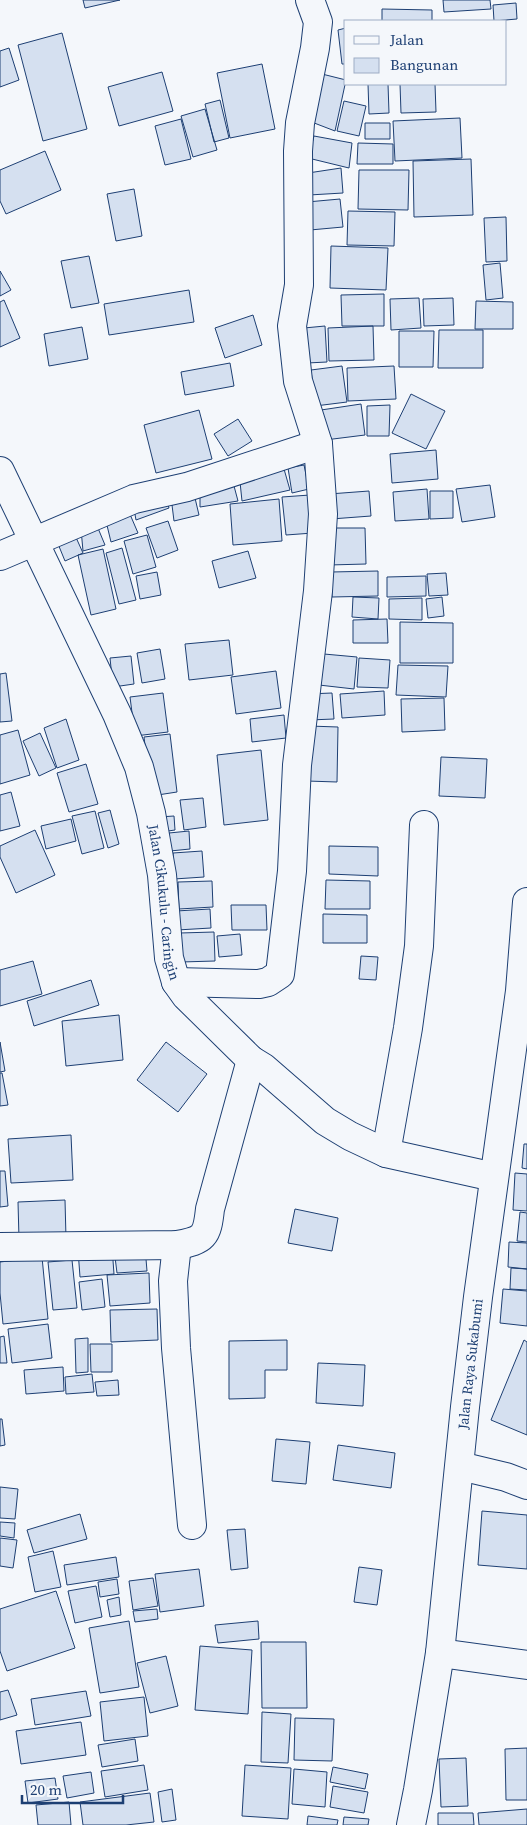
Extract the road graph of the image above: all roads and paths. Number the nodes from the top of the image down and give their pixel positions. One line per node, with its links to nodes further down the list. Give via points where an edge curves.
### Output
1 (310, 0): 2 (main road, via 318,22 300,123 299,285 292,326 298,382)
2 (318, 444): 4 (main road, via 187,487 134,498); 8 (main road, via 323,514 318,591 297,765 291,880 280,974 259,984)
3 (0, 471): 4 (main road, Jalan Cikukulu - Caringin)
4 (33, 543): 5 (main road); 8 (main road, Jalan Cikukulu - Caringin, via 121,723 139,767 162,875 170,958)
5 (0, 556)
6 (424, 825): 10 (main road, via 419,946)
7 (527, 902): 11 (main road, Jalan Raya Sukabumi, via 520,990)
8 (176, 982): 9 (main road, Jalan Cikukulu - Caringin)
9 (251, 1060): 10 (main road, Jalan Cikukulu - Caringin, via 325,1121); 12 (main road, via 210,1209 208,1228 203,1238)
10 (386, 1153): 11 (main road, Jalan Cikukulu - Caringin)
11 (494, 1178): 14 (main road, Jalan Raya Sukabumi)
12 (177, 1245): 13 (main road); 16 (main road, via 173,1281 176,1348)
13 (0, 1247)
14 (460, 1466): 15 (main road); 17 (main road, Jalan Raya Sukabumi)
15 (527, 1485)
16 (192, 1525)
17 (440, 1653): 18 (main road); 19 (main road, Jalan Raya Sukabumi)
18 (527, 1665)
19 (410, 1825)

